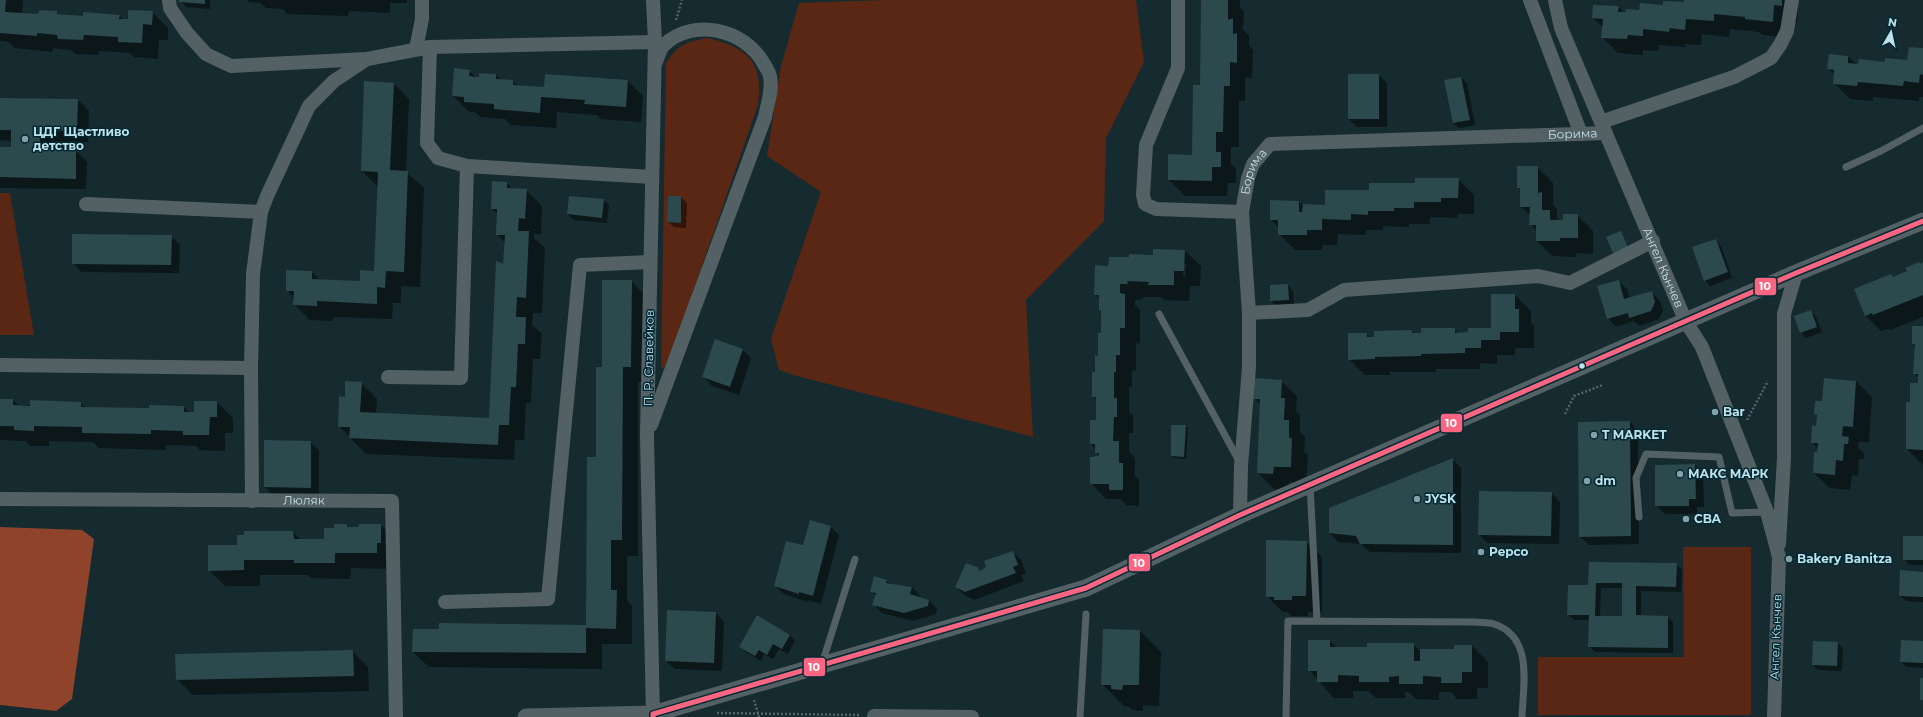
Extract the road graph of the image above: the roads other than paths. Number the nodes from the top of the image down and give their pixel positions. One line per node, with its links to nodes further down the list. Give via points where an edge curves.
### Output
1 (168, 0): 10 (street, via 170,8 186,33 206,54 231,66)
2 (422, 0): 9 (street)
3 (652, 0): 8 (street, П. Р. Славейков)
4 (1178, 0): 20 (street, via 1178,68 1146,145 1143,195 1145,204 1156,209)
5 (1530, 0): 14 (street)
6 (1555, 0): 12 (street, Ангел Кънчев, via 1561,28)
7 (1792, 0): 12 (street, Борима, via 1787,31 1771,58 1734,77)
8 (655, 42): 9 (street); 11 (street, П. Р. Славейков)
9 (423, 48): 10 (street); 15 (street, via 427,143 438,158)
10 (367, 59): 19 (street, via 334,81 309,106)
11 (654, 68): 17 (street, П. Р. Славейков); 31 (street, via 663,46 682,33 695,30 725,32 738,37 759,55 770,77 765,117)
12 (1603, 127): 14 (street, Борима); 22 (street, Ангел Кънчев)
13 (1923, 128): 16 (lane)
14 (1581, 134): 20 (street, Борима, via 1270,144 1253,164)
15 (467, 166): 17 (street); 30 (street, via 460,378)
16 (1846, 167)
17 (652, 177): 23 (street, П. Р. Славейков)
18 (86, 204): 19 (street)
19 (261, 212): 29 (street, via 253,274)
20 (1242, 212): 25 (street, Борима)
21 (1923, 222): 24 (street)
22 (1653, 241): 25 (street, via 1570,283 1538,276 1344,290 1308,310); 27 (street, Ангел Кънчев)
23 (650, 262): 31 (street, П. Р. Славейков); 41 (street, via 580,265 548,599)
24 (1796, 273): 27 (street); 39 (street, Ангел Кънчев, via 1784,314 1784,458)
25 (1249, 313): 32 (street, Борима, via 1249,367)
26 (1159, 314): 32 (lane)
27 (1686, 322): 33 (street); 36 (street, Ангел Кънчев, via 1702,347)
28 (0, 365): 29 (street)
29 (251, 368): 35 (street)
30 (388, 377)
31 (647, 436): 45 (street, П. Р. Славейков)
32 (1241, 466): 37 (street, Борима)
33 (1310, 484): 37 (street); 43 (lane)
34 (0, 499): 35 (street, Люляк)
35 (252, 501): 47 (street, Люляк, via 392,501)
36 (1767, 512): 38 (lane, via 1732,513 1719,457 1646,454 1636,478); 39 (street, Ангел Кънчев)
37 (1240, 515): 44 (street, via 1086,588)
38 (1639, 517)
39 (1779, 557): 53 (street, Ангел Кънчев)
40 (855, 559): 44 (lane)
41 (445, 602)
42 (1086, 614): 50 (lane)
43 (1317, 621): 51 (lane, via 1288,622); 52 (lane, via 1475,622 1503,628 1519,644 1523,656)
44 (822, 664): 45 (street)
45 (653, 715): 48 (street)
46 (874, 716): 49 (street)
47 (396, 717)
48 (526, 717)
49 (972, 717)
50 (1080, 717)
51 (1286, 717)
52 (1522, 717)
53 (1774, 717)

